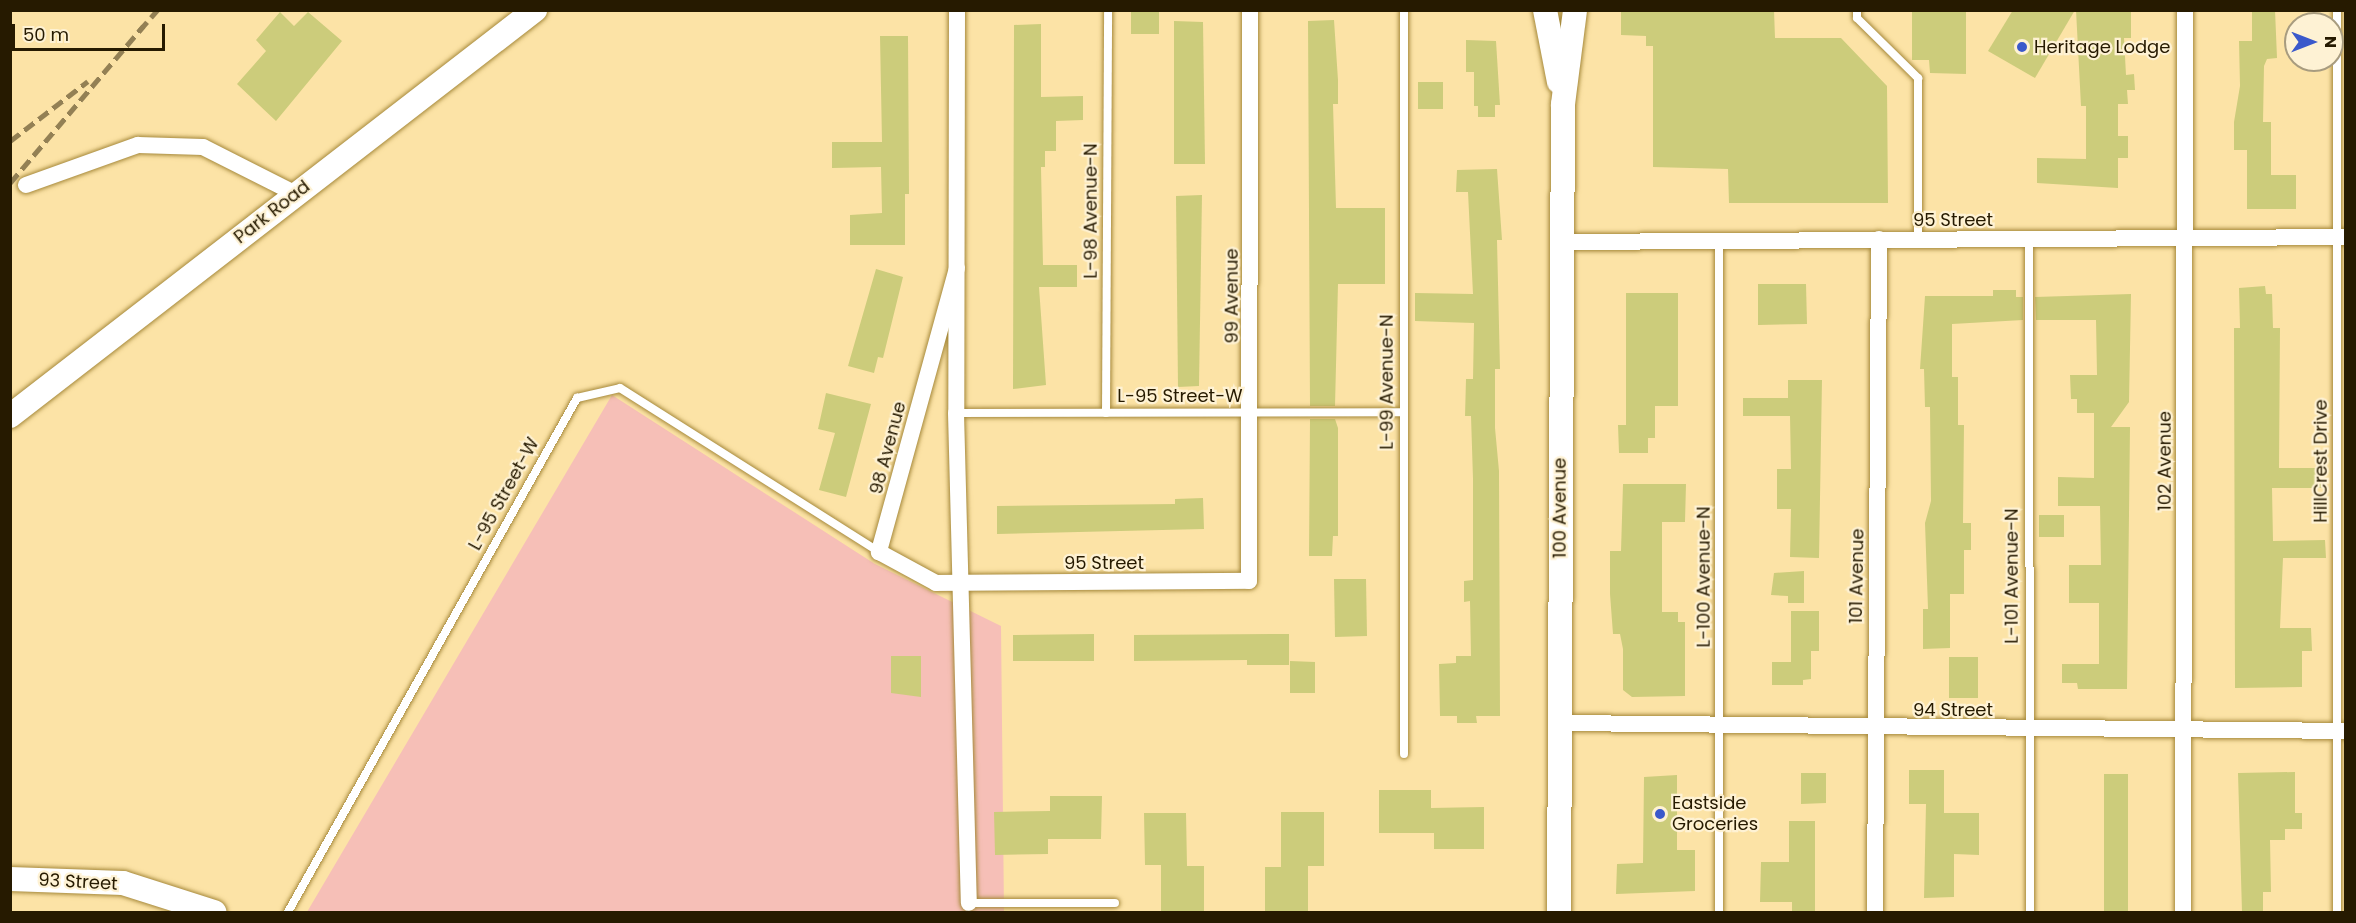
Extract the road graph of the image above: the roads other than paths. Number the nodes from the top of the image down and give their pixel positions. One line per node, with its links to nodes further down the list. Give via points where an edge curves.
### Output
1 (535, 10): 13 (main road, Park Road)
2 (957, 10): 21 (street, 98 Avenue)
3 (1108, 10): 25 (lane, L-98 Avenue-N)
4 (1250, 10): 22 (street, 99 Avenue)
5 (1404, 10): 23 (lane, L-99 Avenue-N)
6 (1545, 10): 11 (main road, 100 Avenue)
7 (1575, 10): 11 (main road, 100 Avenue)
8 (1857, 10): 17 (lane, via 1857,18 1918,78)
9 (2186, 10): 14 (street, 102 Avenue)
10 (2337, 10): 15 (lane, HillCrest Drive)
11 (1563, 104): 20 (main road, 100 Avenue)
12 (26, 185): 13 (street, via 138,145 203,147)
13 (296, 194): 26 (main road, Park Road)
14 (2187, 237): 15 (street, 95 Street); 18 (street, 95 Street); 34 (street, 102 Avenue)
15 (2342, 237): 35 (lane, HillCrest Drive)
16 (1879, 239): 17 (street, 95 Street); 19 (street, 95 Street); 33 (street, 101 Avenue)
17 (1917, 239): 18 (street, 95 Street)
18 (2029, 239): 32 (lane, L-101 Avenue-N)
19 (1719, 240): 20 (street, 95 Street); 31 (lane, L-100 Avenue-N)
20 (1561, 242): 30 (main road, 100 Avenue)
21 (957, 268): 24 (street, 98 Avenue); 27 (street, 98 Avenue)
22 (1252, 412): 23 (lane, L-95 Street-W); 25 (lane, L-95 Street-W); 28 (street, 99 Avenue)
23 (1404, 412): 36 (lane, L-99 Avenue-N)
24 (956, 413): 25 (lane, L-95 Street-W); 29 (street, 98 Avenue)
25 (1106, 413)
26 (10, 416)
27 (879, 552): 29 (street, via 936,583); 41 (lane, L-95 Street-W, via 620,388 577,398)
28 (1249, 581): 29 (street, 95 Street)
29 (960, 583): 38 (street, 98 Avenue, via 969,765)
30 (1560, 723): 31 (street, 94 Street); 42 (main road, 100 Avenue)
31 (1721, 724): 33 (street, 94 Street); 43 (lane, L-100 Avenue-N)
32 (2029, 729): 33 (street, 94 Street); 34 (street, 94 Street); 45 (lane, L-101 Avenue-N)
33 (1875, 730): 44 (street, 101 Avenue)
34 (2183, 731): 35 (street, 94 Street); 46 (street, 102 Avenue)
35 (2341, 731): 47 (lane, HillCrest Drive)
36 (1404, 754)
37 (10, 879): 40 (main road, 93 Street, via 123,883)
38 (969, 903): 39 (lane)
39 (1115, 903)
40 (214, 912)
41 (288, 912)
42 (1559, 912)
43 (1719, 912)
44 (1875, 912)
45 (2030, 912)
46 (2183, 912)
47 (2337, 912)

